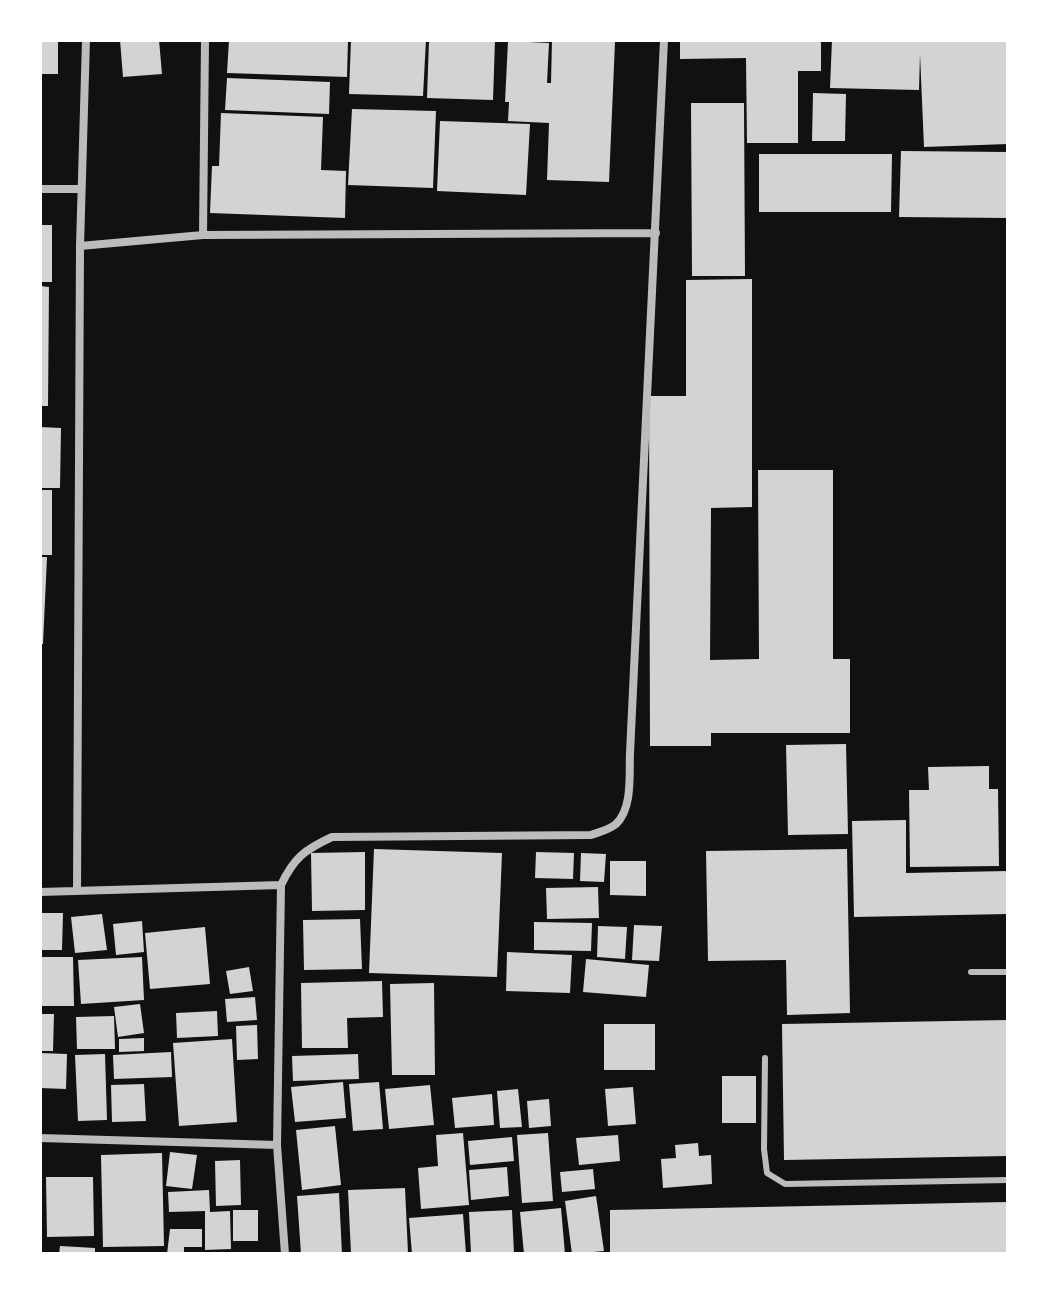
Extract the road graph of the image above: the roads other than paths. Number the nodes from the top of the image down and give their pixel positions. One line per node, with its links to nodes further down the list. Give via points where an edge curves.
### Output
1 (86, 40): 5 (street)
2 (205, 40): 7 (street)
3 (664, 40): 6 (street)
4 (40, 189): 5 (street)
5 (81, 189): 8 (street)
6 (656, 233): 7 (street); 9 (street, via 629,782 622,816 613,827 591,835 332,837 291,864)
7 (203, 235): 8 (street)
8 (80, 246): 10 (street)
9 (281, 885): 10 (street); 16 (street)
10 (77, 891): 11 (street)
11 (40, 892)
12 (971, 972): 13 (lane)
13 (1008, 972)
14 (765, 1058): 17 (lane, via 767,1173 785,1184)
15 (40, 1138): 16 (street)
16 (277, 1145): 18 (street)
17 (1008, 1180)
18 (285, 1254)

